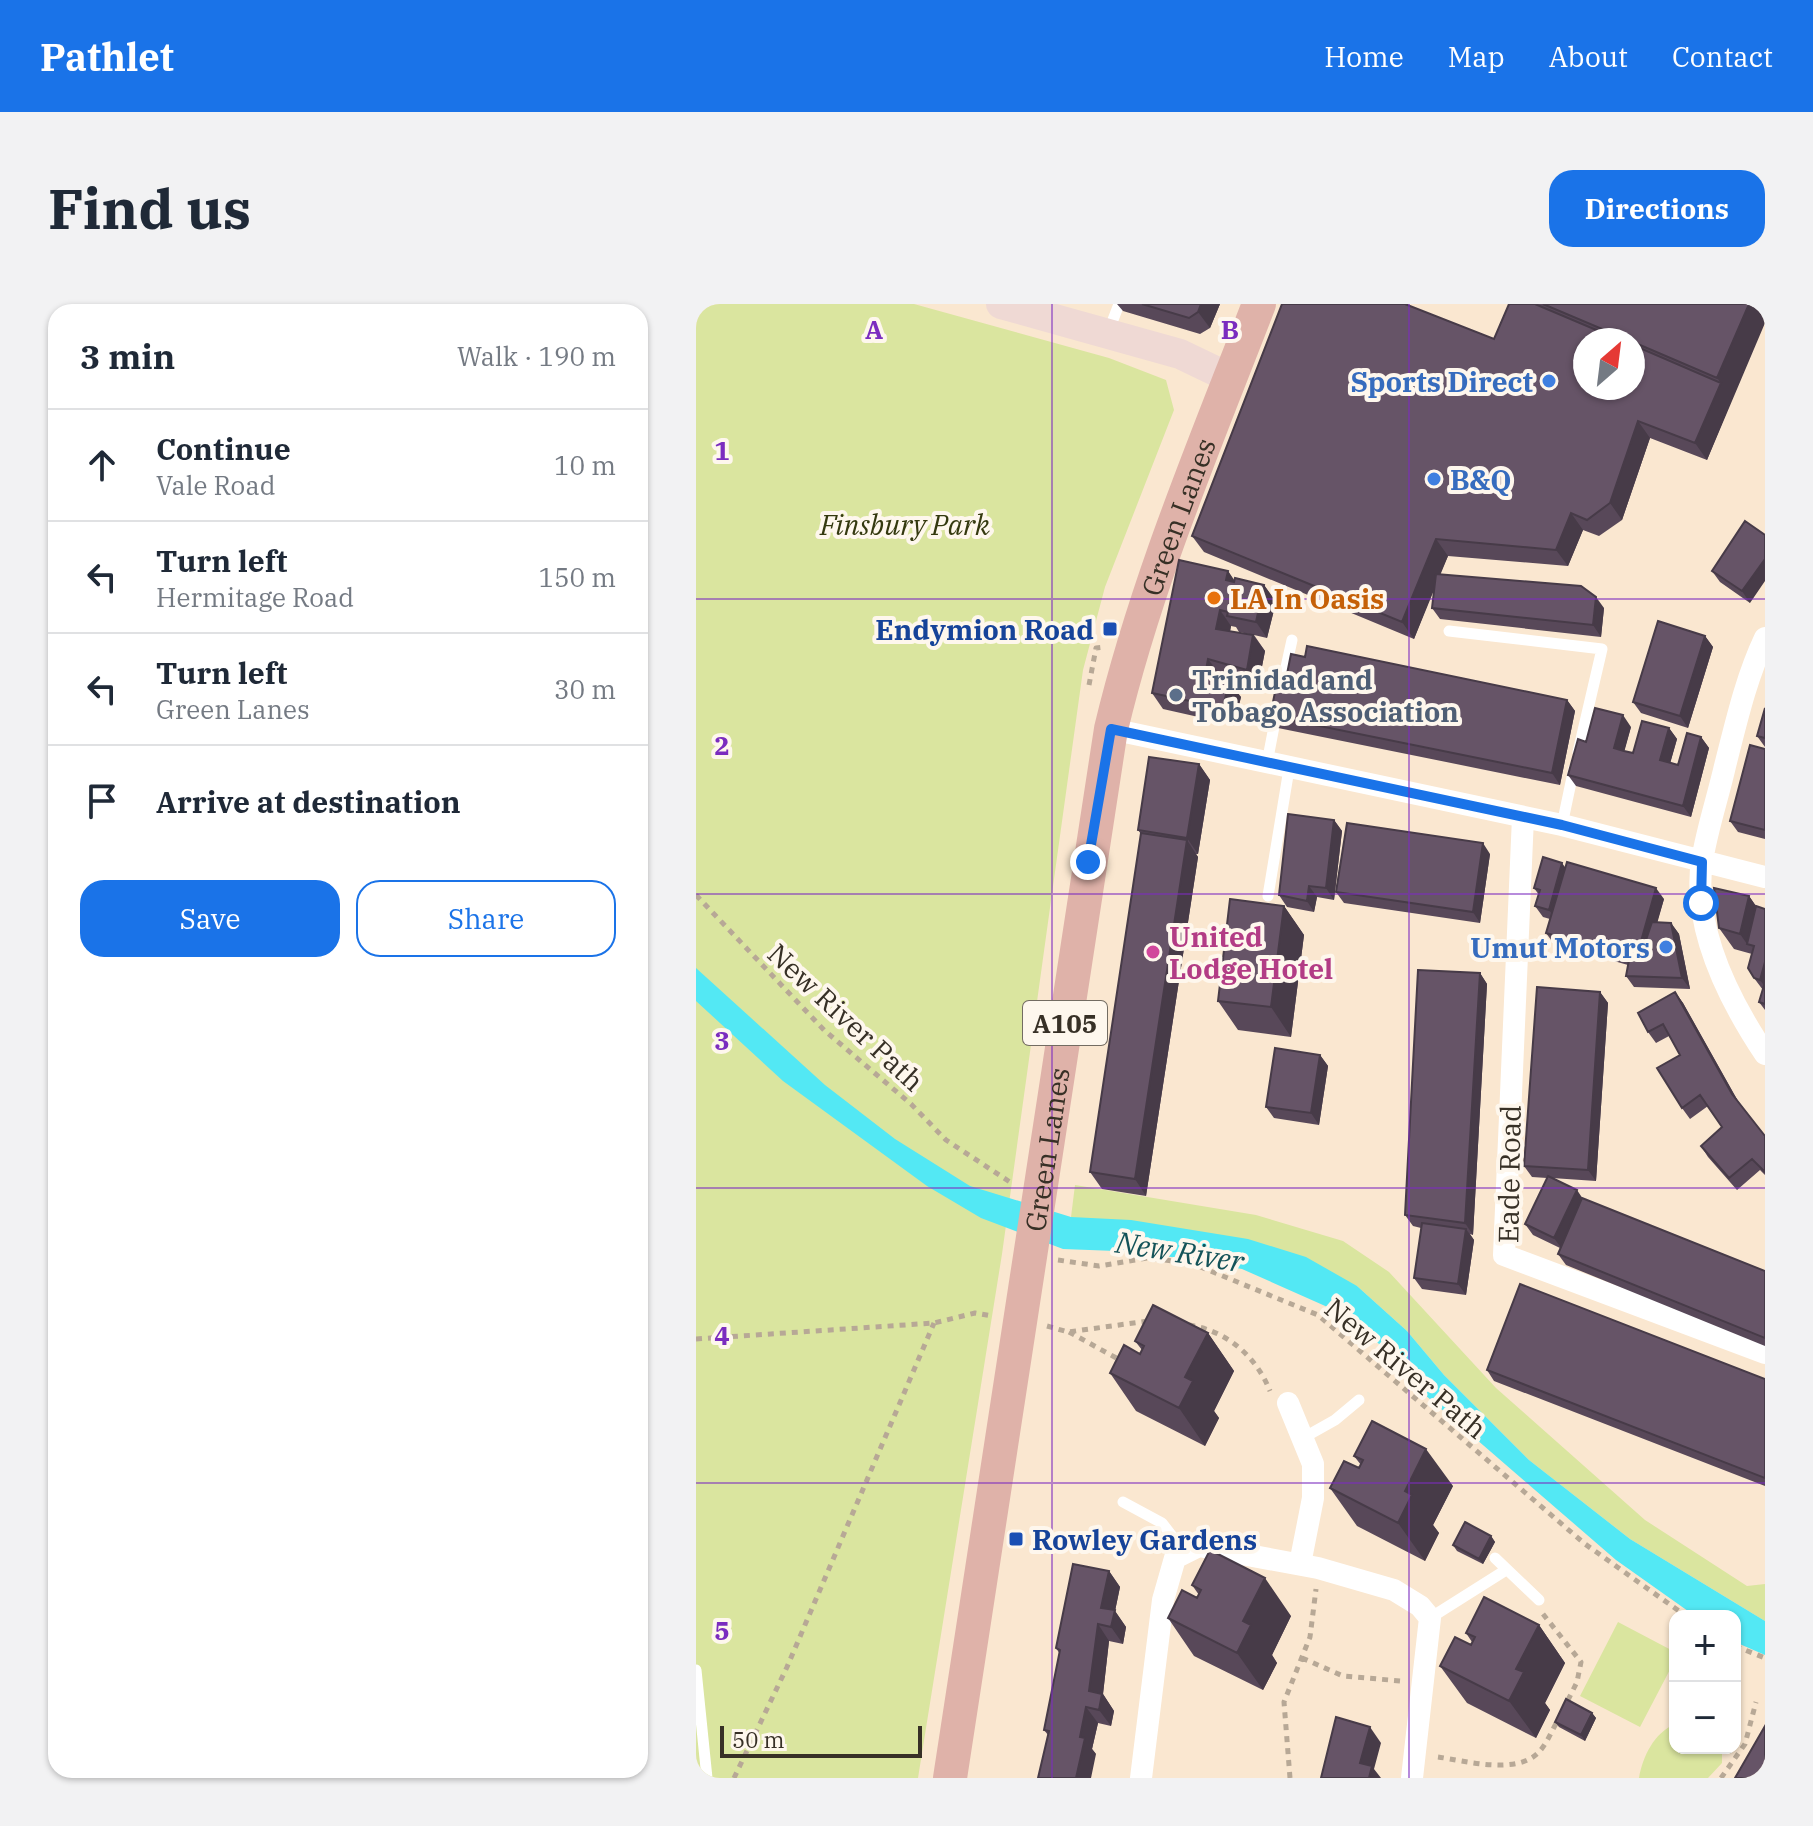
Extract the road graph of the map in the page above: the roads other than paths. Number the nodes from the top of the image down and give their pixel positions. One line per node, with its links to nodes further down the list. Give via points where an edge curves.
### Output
1 (1001, 304): 4 (main road)
2 (1119, 304): 4 (lane)
3 (1259, 304): 5 (main road, Green Lanes / A105)
4 (1108, 334): 5 (main road, via 1180,354)
5 (1230, 378): 9 (main road, Green Lanes / A105, via 1133,641)
6 (1449, 631): 12 (lane, via 1602,649)
7 (1765, 638): 13 (street)
8 (1292, 640): 10 (lane)
9 (1111, 729): 10 (street); 30 (main road, Green Lanes / A105, via 1029,1193 1044,1266)
10 (1278, 766): 11 (street); 15 (lane)
11 (1523, 817): 12 (street); 17 (street, Eade Road, via 1504,1255)
12 (1562, 825): 13 (street)
13 (1702, 862): 14 (street); 16 (street, via 1707,935)
14 (1765, 877)
15 (1268, 896)
16 (1765, 1054)
17 (1765, 1353)
18 (1359, 1400): 20 (lane)
19 (1288, 1403): 20 (street)
20 (1303, 1438): 24 (street, via 1313,1464)
21 (1123, 1502): 22 (lane, via 1162,1523)
22 (1185, 1553): 24 (street, via 1199,1546); 31 (street, via 1175,1558 1163,1600)
23 (1495, 1558): 25 (lane)
24 (1309, 1566): 27 (street, via 1394,1590)
25 (1506, 1570): 26 (lane); 27 (lane)
26 (1539, 1600)
27 (1430, 1618): 32 (street)
28 (696, 1670): 29 (lane)
29 (707, 1778)
30 (950, 1778)
31 (1141, 1778)
32 (1412, 1778)

